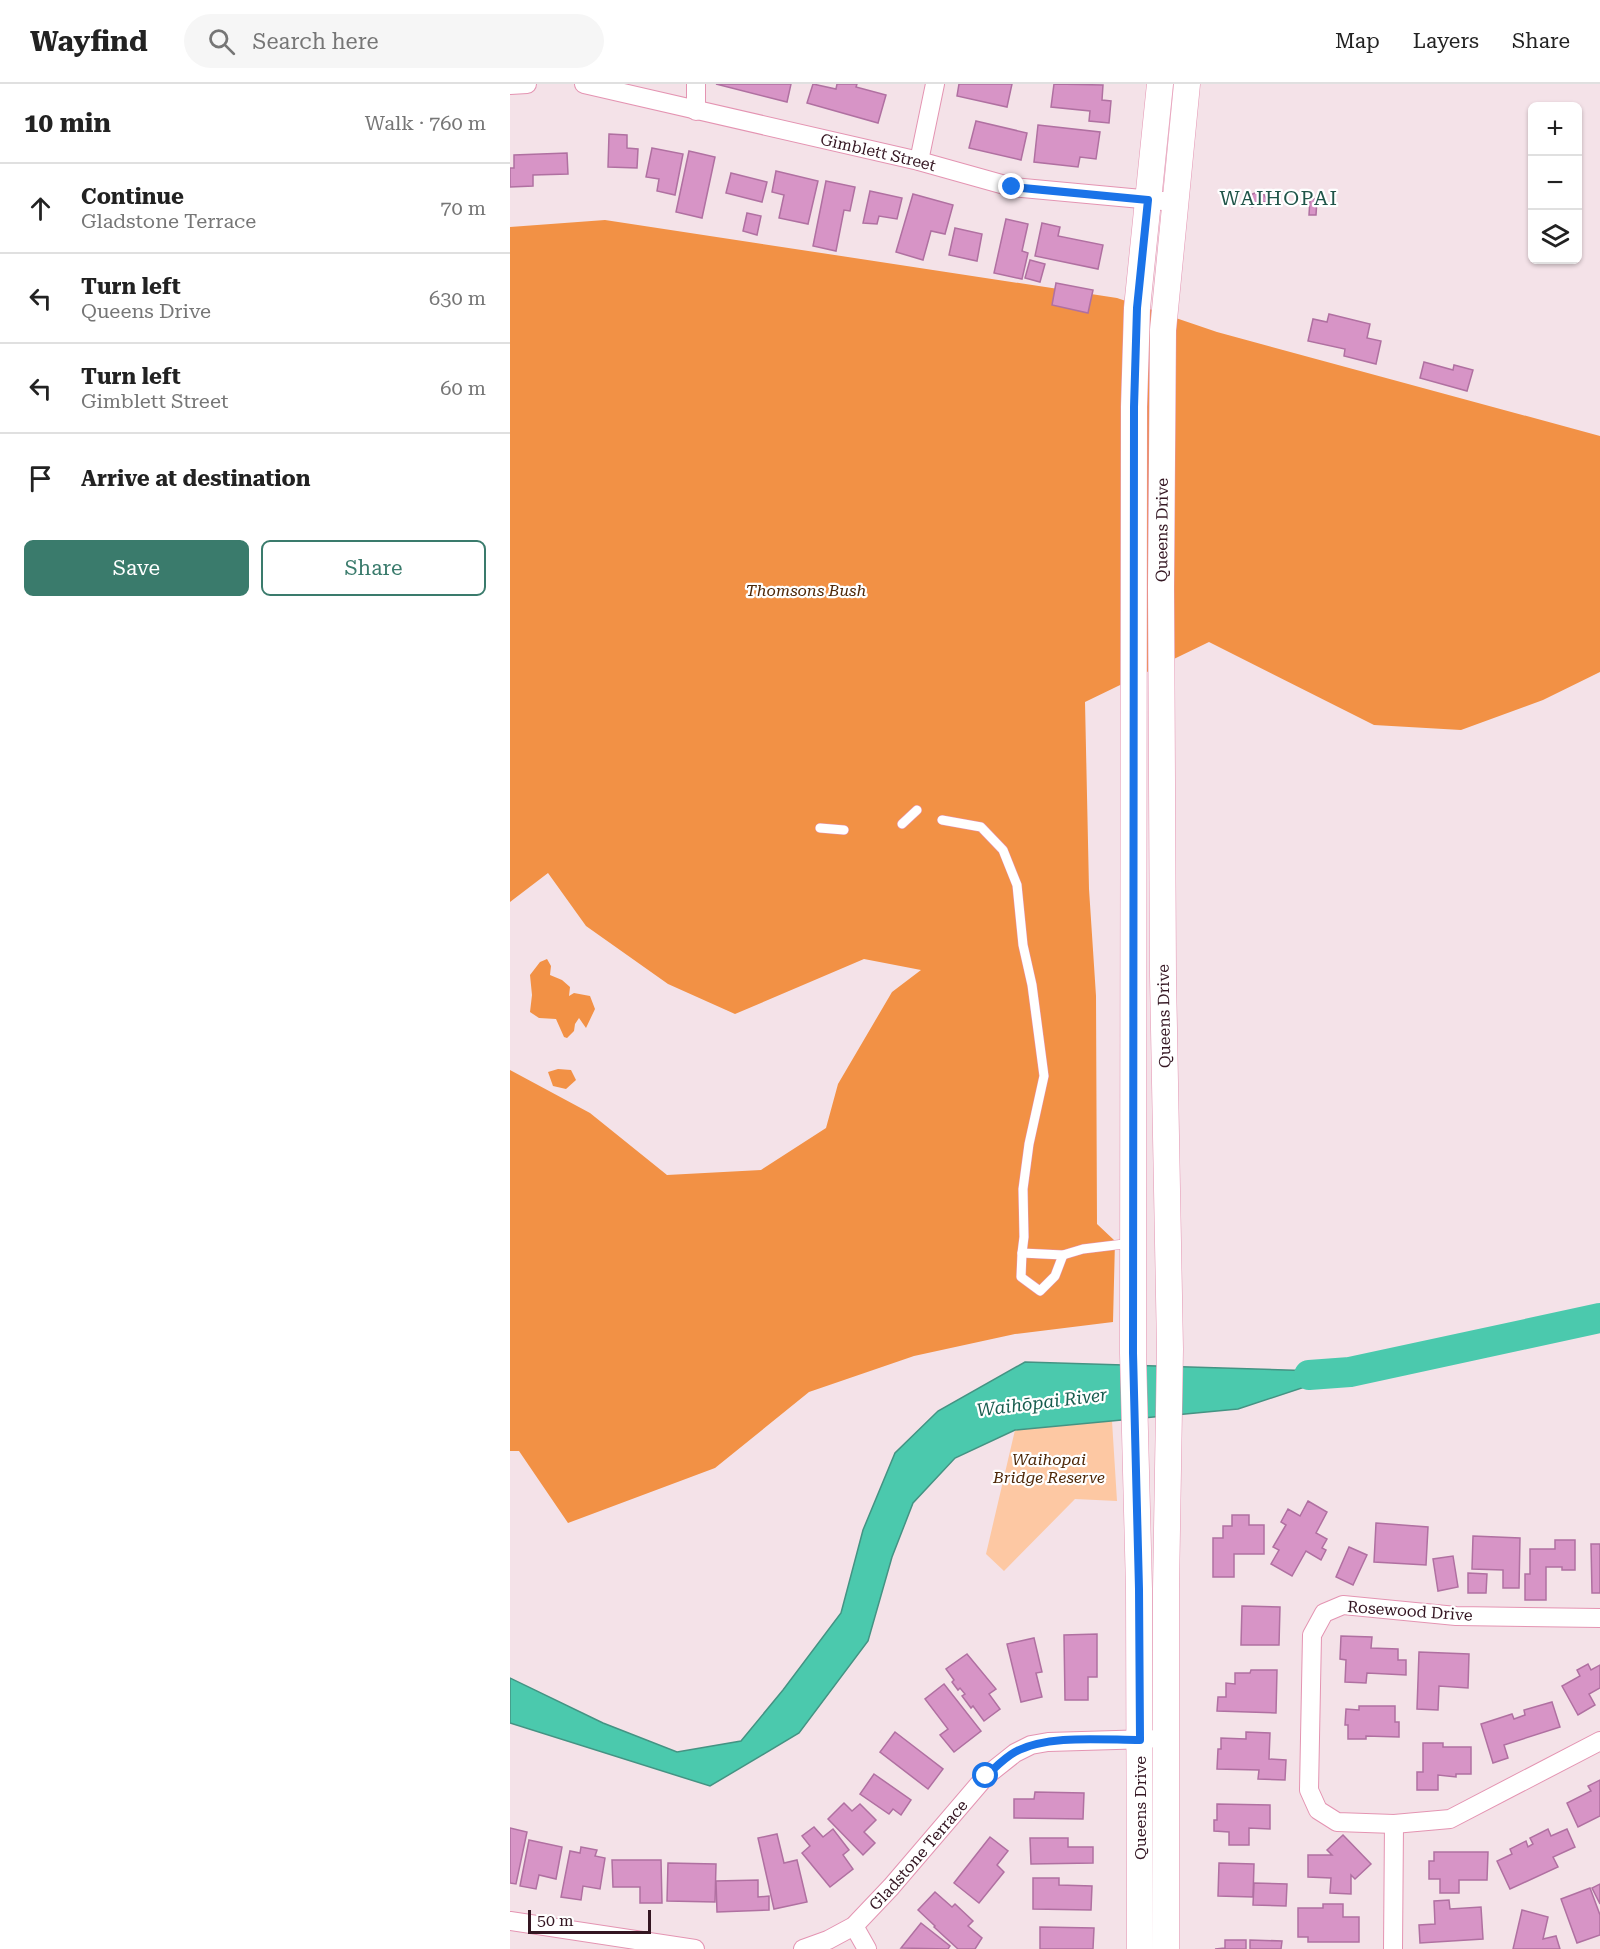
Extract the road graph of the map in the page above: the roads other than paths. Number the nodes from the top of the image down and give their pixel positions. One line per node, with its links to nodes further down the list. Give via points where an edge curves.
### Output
1 (527, 84): 7 (street)
2 (584, 84): 8 (street, Gimblett Street)
3 (696, 84): 8 (street)
4 (935, 84): 9 (street)
5 (1160, 84): 10 (main road, Queens Drive)
6 (1187, 84): 11 (main road, Queens Drive)
7 (510, 85)
8 (696, 111): 9 (street, Gimblett Street)
9 (919, 161): 10 (street, Gimblett Street, via 1012,187)
10 (1148, 200): 11 (street, Gimblett Street); 17 (main road, Queens Drive, via 1137,308 1134,407)
11 (1174, 202): 18 (main road, Queens Drive, via 1163,330)
12 (916, 810): 14 (lane)
13 (942, 820): 20 (lane, via 981,827 1003,850 1017,885 1044,1076 1023,1189)
14 (902, 824)
15 (820, 828): 16 (lane)
16 (844, 830)
17 (1133, 976): 18 (main road); 19 (main road, Queens Drive)
18 (1163, 976): 23 (main road, Queens Drive, via 1170,1349)
19 (1134, 1243): 21 (lane); 24 (main road, Queens Drive)
20 (1022, 1253): 21 (lane); 21 (lane, via 1021,1277 1041,1291 1055,1276)
21 (1063, 1254)
22 (1600, 1618): 26 (street, Rosewood Drive, via 1456,1616 1343,1605 1324,1613 1312,1635 1310,1790 1318,1810 1337,1822)
23 (1166, 1739): 24 (street, Gladstone Terrace); 34 (main road, Queens Drive)
24 (1140, 1740): 28 (street, Gladstone Terrace, via 1048,1742 1014,1753 986,1776); 33 (main road, Queens Drive)
25 (1600, 1741): 26 (street, Rosewood Drive, via 1449,1819)
26 (1394, 1824): 35 (street)
27 (510, 1921): 29 (street)
28 (854, 1926): 31 (street, Gladstone Terrace); 32 (street)
29 (658, 1946): 30 (street)
30 (695, 1949)
31 (803, 1949)
32 (867, 1949)
33 (1140, 1949)
34 (1166, 1949)
35 (1394, 1949)

